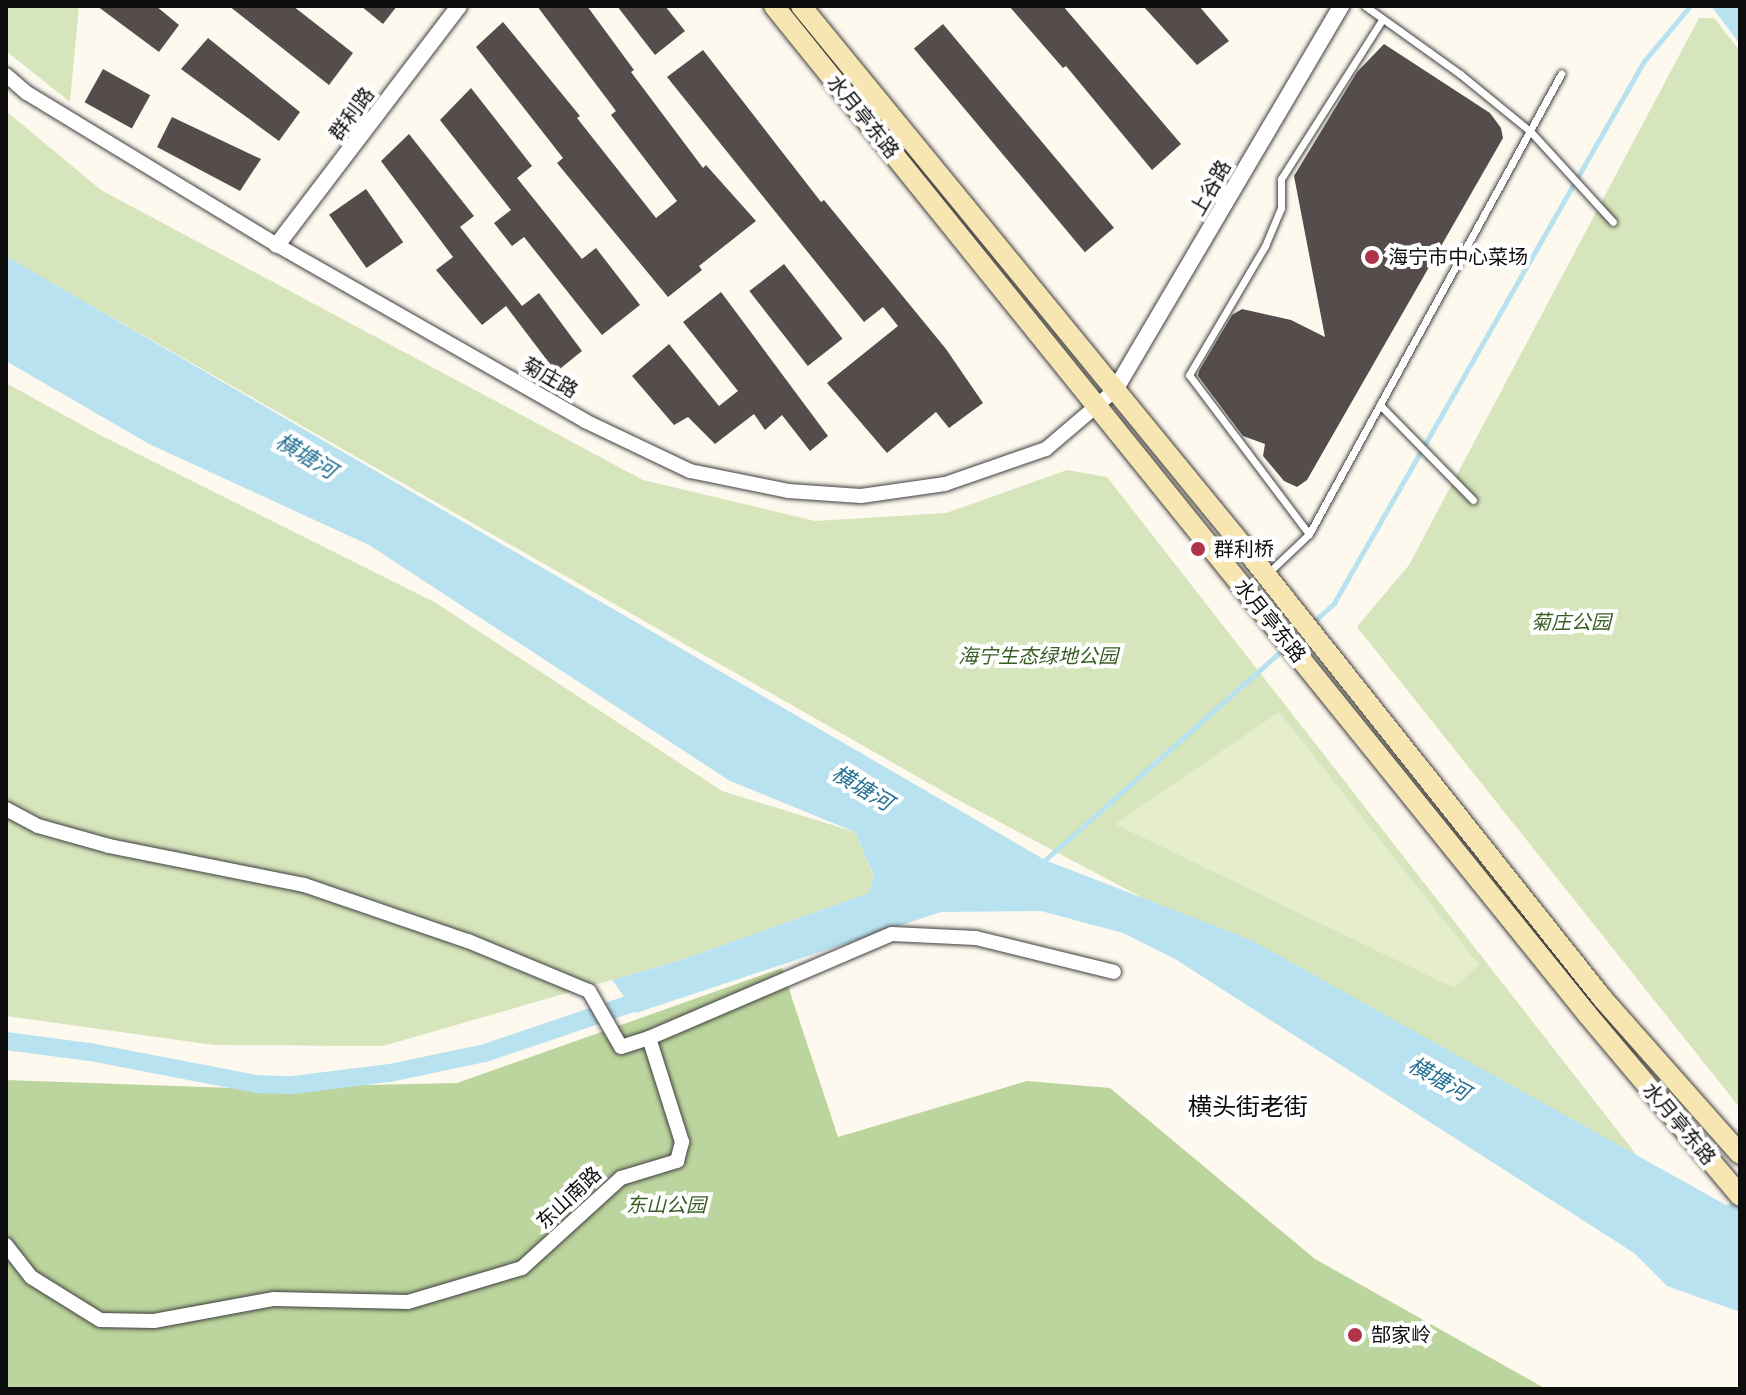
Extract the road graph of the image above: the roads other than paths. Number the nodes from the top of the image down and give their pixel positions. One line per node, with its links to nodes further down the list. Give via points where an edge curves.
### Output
1 (459, 6): 11 (street, 群利路)
2 (774, 6): 14 (main road, 水月亭东路)
3 (801, 6): 12 (main road, 水月亭东路)
4 (1341, 6): 12 (street, 上谷路)
5 (1365, 6): 6 (lane)
6 (1382, 20): 9 (lane); 16 (lane, via 1281,179 1281,208 1265,246 1189,375)
7 (1561, 74): 9 (lane)
8 (6, 75): 11 (street, 菊庄路, via 27,93)
9 (1530, 131): 10 (lane); 13 (lane)
10 (1613, 222)
11 (277, 245): 14 (street, 菊庄路, via 585,421 690,471 788,491 861,496 945,484 1046,449)
12 (1115, 390): 14 (street, 菊庄路); 17 (main road, 水月亭东路)
13 (1380, 405): 15 (lane); 16 (lane)
14 (1096, 406): 22 (main road, 水月亭东路)
15 (1473, 500)
16 (1309, 534): 17 (lane)
17 (1266, 575): 21 (main road, 水月亭东路, via 1603,999)
18 (6, 809): 20 (street, via 38,826 109,846 304,885 468,941 589,991 621,1047)
19 (1114, 972): 20 (street, via 976,938 892,934)
20 (649, 1038): 23 (street, 东山南路, via 682,1142 677,1161 621,1178 522,1268 408,1302 274,1299 154,1321 100,1320 31,1277)
21 (1740, 1154)
22 (1740, 1196)
23 (6, 1245)

